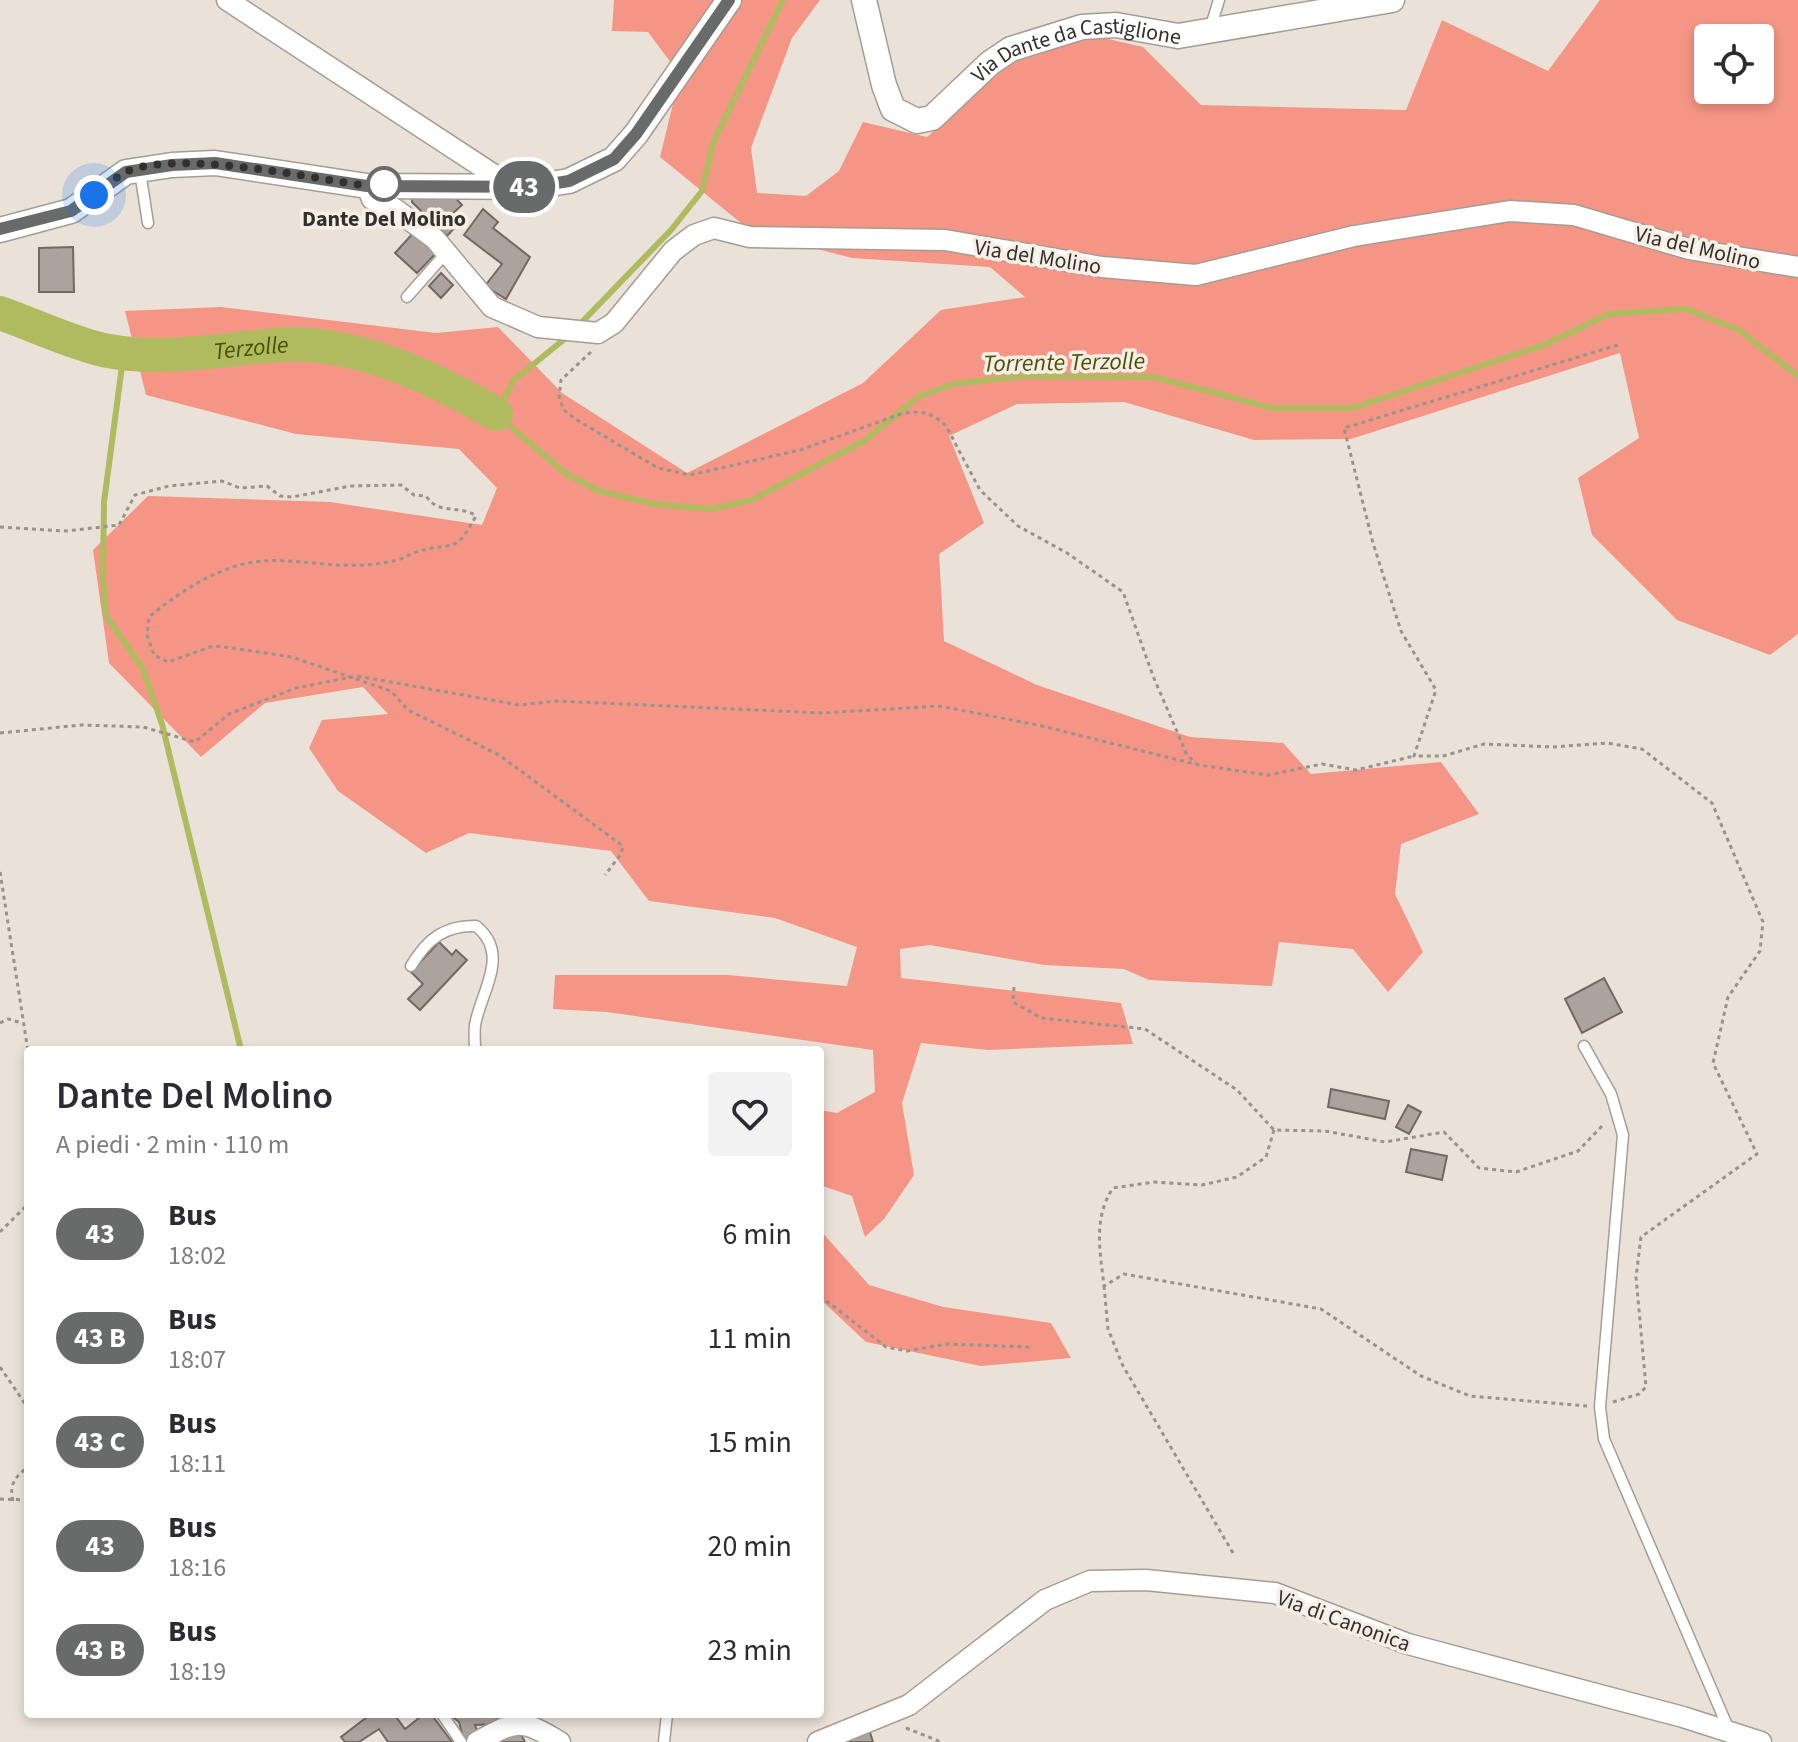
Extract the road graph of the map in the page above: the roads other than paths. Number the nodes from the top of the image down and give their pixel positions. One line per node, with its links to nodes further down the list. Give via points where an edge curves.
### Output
1 (227, 0): 9 (street)
2 (729, 0): 9 (street, via 669,92 614,159 569,181)
3 (864, 0): 6 (street, Via Dante da Castiglione, via 893,109 917,121 932,118 1011,49 1045,36 1116,25 1178,36)
4 (1219, 0): 6 (lane)
5 (1392, 0): 6 (street, Via Dante da Castiglione)
6 (1210, 31)
7 (140, 170): 8 (street, via 215,163); 10 (lane); 11 (street, via 126,172 71,211)
8 (367, 186): 9 (street); 12 (street, via 372,199 395,209)
9 (511, 186)
10 (148, 223)
11 (0, 230)
12 (446, 253): 13 (street, Via del Molino, via 492,307 538,327 598,333 614,323 673,251 714,228 750,237 945,240 1102,267 1196,275 1354,236 1510,211 1574,215 1689,249); 14 (lane)
13 (1798, 267)
14 (407, 297)
15 (411, 966): 16 (lane, via 423,947 447,929 476,926 485,933 493,966 475,1026)
16 (475, 1046)
17 (1584, 1046): 20 (lane, via 1611,1094 1623,1135 1600,1407 1604,1439)
18 (445, 1718): 21 (lane)
19 (667, 1718): 24 (lane)
20 (1730, 1732): 25 (street, Via di Canonica, via 1408,1644 1275,1593 1146,1580 1090,1581 1045,1600 909,1705); 26 (street, Via di Canonica)
21 (461, 1742)
22 (477, 1742): 23 (street, via 514,1722 530,1724)
23 (560, 1742)
24 (664, 1742)
25 (818, 1742)
26 (1761, 1742)

